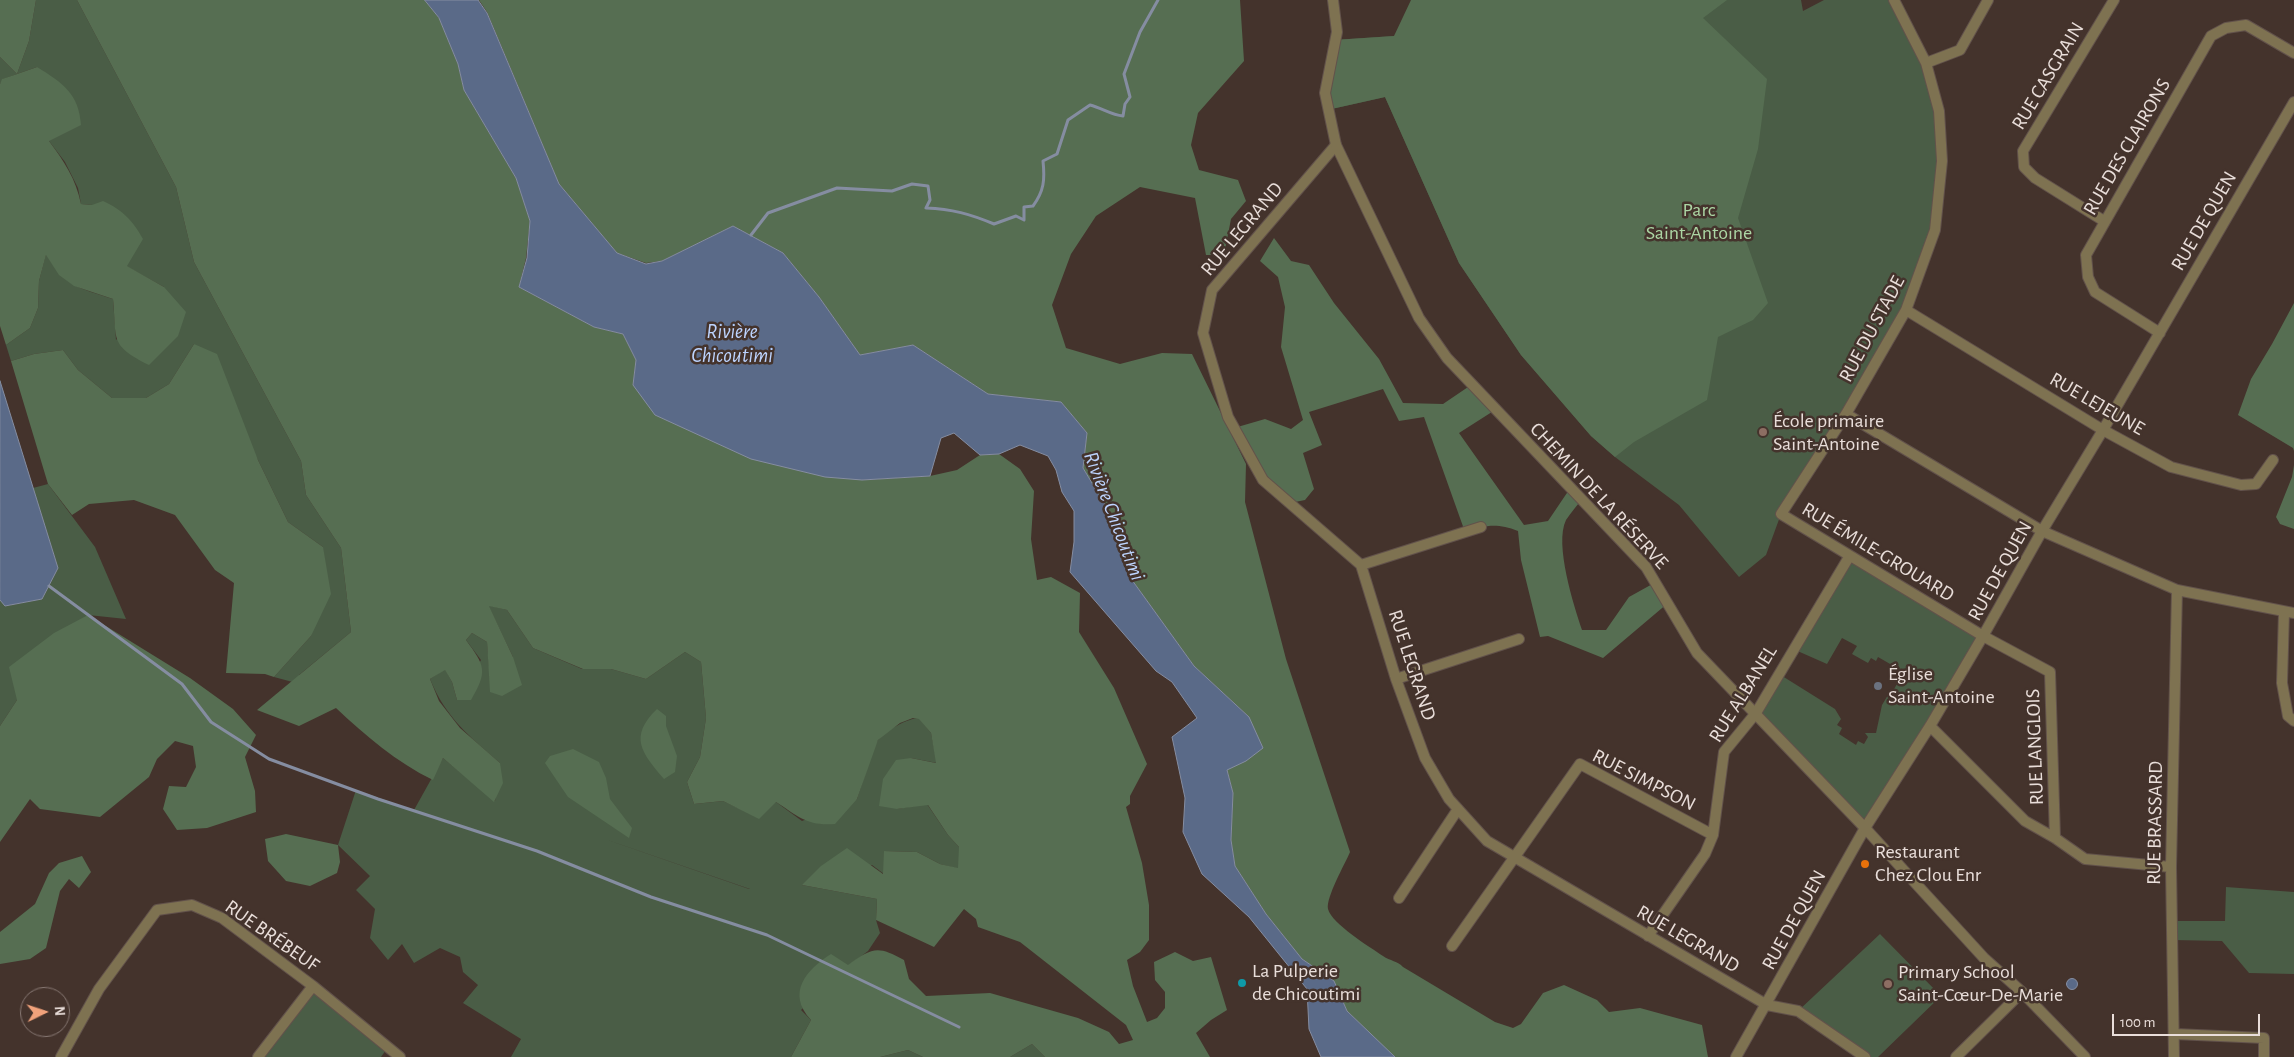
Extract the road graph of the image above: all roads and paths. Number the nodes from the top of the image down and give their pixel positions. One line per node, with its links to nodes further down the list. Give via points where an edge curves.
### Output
1 (1333, 0): 8 (street, CHEMIN DE LA RÉSERVE, via 1336,32 1325,92)
2 (1894, 0): 6 (street, RUE DU STADE)
3 (1988, 0): 6 (street, via 1960,50)
4 (2114, 0): 9 (street, RUE CASGRAIN, via 2023,151 2024,167 2035,178)
5 (2294, 52): 9 (street, RUE DES CLAIRONS, via 2246,25 2226,28 2211,36)
6 (1926, 62): 10 (street, RUE DU STADE, via 1939,111 1942,161 1935,230)
7 (2294, 102): 11 (street, RUE DE QUEN)
8 (1336, 145): 19 (street, RUE LEGRAND, via 1212,290 1203,333 1228,417 1263,480); 25 (street, CHEMIN DE LA RÉSERVE, via 1419,318 1447,358 1646,567 1697,654)
9 (2104, 221): 11 (street, RUE DES CLAIRONS, via 2086,255 2088,277 2095,292)
10 (1906, 310): 12 (street, RUE DU STADE); 13 (street, RUE LEJEUNE)
11 (2160, 333): 13 (street, RUE DE QUEN)
12 (1846, 414): 15 (street, RUE DU STADE); 17 (street)
13 (2104, 430): 14 (street, RUE LEJEUNE, via 2171,467 2241,485 2256,484); 17 (street, RUE DE QUEN)
14 (2273, 460)
15 (1781, 514): 18 (street, RUE ÉMILE-GROUARD)
16 (1481, 527): 19 (street)
17 (2042, 530): 20 (street); 22 (street, RUE DE QUEN)
18 (1849, 557): 22 (street, RUE ÉMILE-GROUARD); 25 (street, RUE ALBANEL)
19 (1361, 565): 24 (street, RUE LEGRAND)
20 (2177, 590): 21 (street); 33 (street, RUE BRASSARD)
21 (2289, 613): 26 (street, via 2282,683 2288,716)
22 (1983, 636): 27 (street, RUE DE QUEN); 31 (street, RUE LANGLOIS, via 2050,672)
23 (1520, 639): 24 (street)
24 (1396, 680): 28 (street, RUE LEGRAND, via 1425,758)
25 (1756, 713): 29 (street, CHEMIN DE LA RÉSERVE); 30 (street, RUE ALBANEL, via 1724,752)
26 (2294, 720)
27 (1930, 726): 29 (street, RUE DE QUEN); 31 (street, via 2025,821)
28 (1458, 809): 32 (street, RUE LEGRAND, via 1487,841); 34 (street)
29 (1864, 828): 38 (street, CHEMIN DE LA RÉSERVE, via 1984,958); 39 (street, RUE DE QUEN)
30 (1713, 836): 32 (street, RUE SIMPSON, via 1580,764); 35 (street, RUE ALBANEL, via 1705,854)
31 (2055, 838): 33 (street, via 2084,859)
32 (1514, 857): 35 (street, RUE LEGRAND); 36 (street)
33 (2171, 867): 40 (street, RUE BRASSARD)
34 (1399, 898)
35 (1648, 936): 39 (street, RUE LEGRAND)
36 (1452, 946)
37 (313, 986): 41 (street, RUE BRÉBEUF, via 222,918 192,906 157,910 99,989); 42 (street); 43 (street, RUE BRÉBEUF)
38 (2022, 992): 46 (street); 47 (street, CHEMIN DE LA RÉSERVE)
39 (1767, 1005): 44 (street, RUE DE QUEN); 45 (street, RUE LEGRAND, via 1798,1011)
40 (2175, 1034): 48 (street, RUE BRASSARD); 49 (street, via 2264,1038)
41 (61, 1057)
42 (258, 1057)
43 (400, 1057)
44 (1736, 1057)
45 (1865, 1057)
46 (1956, 1057)
47 (2085, 1057)
48 (2174, 1057)
49 (2264, 1057)

